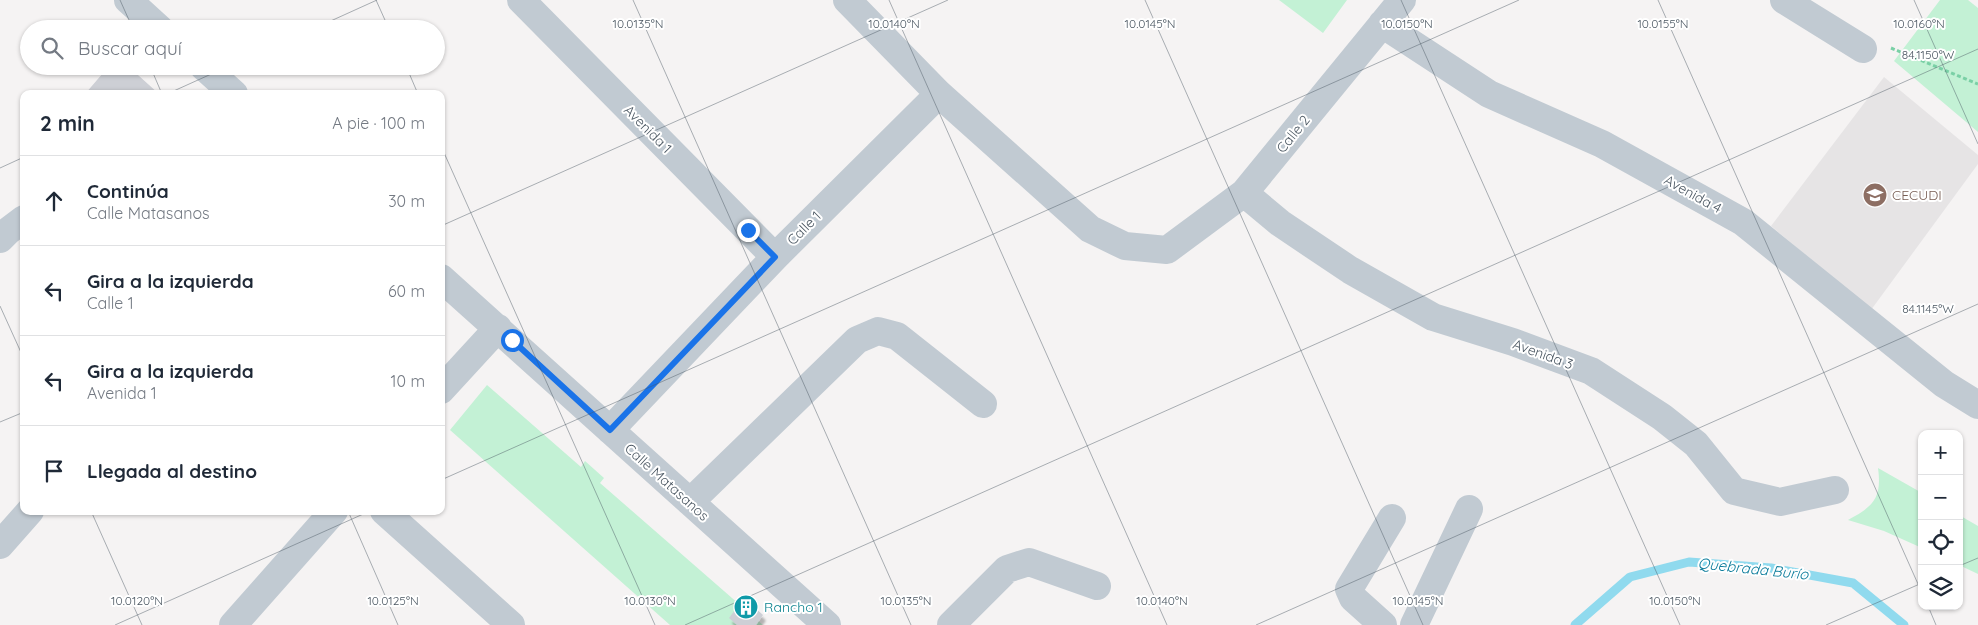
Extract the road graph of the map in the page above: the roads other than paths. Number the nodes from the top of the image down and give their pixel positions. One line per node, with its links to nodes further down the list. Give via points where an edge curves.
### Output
1 (128, 0): 6 (street)
2 (521, 0): 15 (street, Avenida 1)
3 (847, 0): 11 (street)
4 (1402, 0): 7 (street, Calle 2)
5 (1784, 0): 8 (street)
6 (150, 20)
7 (1382, 24): 12 (street, Calle 2); 20 (street, Avenida 4, via 1489,94 1602,144 1743,222 1944,384)
8 (1863, 49)
9 (212, 75): 10 (street)
10 (229, 90)
11 (938, 94): 12 (street, Calle 2, via 1090,229 1125,246 1167,250); 15 (street, Calle 1)
12 (1244, 193): 22 (street, Avenida 3, via 1350,270 1433,318 1513,342 1591,371 1662,417 1696,444 1734,491 1780,502)
13 (20, 222): 14 (street)
14 (0, 240)
15 (775, 257): 21 (street, Calle 1)
16 (445, 282): 17 (street, Calle Matasanos)
17 (498, 328): 18 (street); 21 (street, Calle Matasanos)
18 (445, 386)
19 (983, 404): 23 (street, via 897,336 878,331 857,340)
20 (1978, 405)
21 (610, 430): 23 (street, Calle Matasanos)
22 (1835, 490)
23 (690, 502): 33 (street, Calle Matasanos)
24 (1469, 509): 36 (street)
25 (26, 515): 29 (street)
26 (330, 515): 31 (street)
27 (388, 515): 32 (street)
28 (1392, 518): 35 (street, via 1349,588 1353,598)
29 (0, 545)
30 (1097, 586): 34 (street, via 1029,562 1007,569)
31 (233, 625)
32 (511, 625)
33 (827, 625)
34 (951, 625)
35 (1383, 625)
36 (1414, 625)

